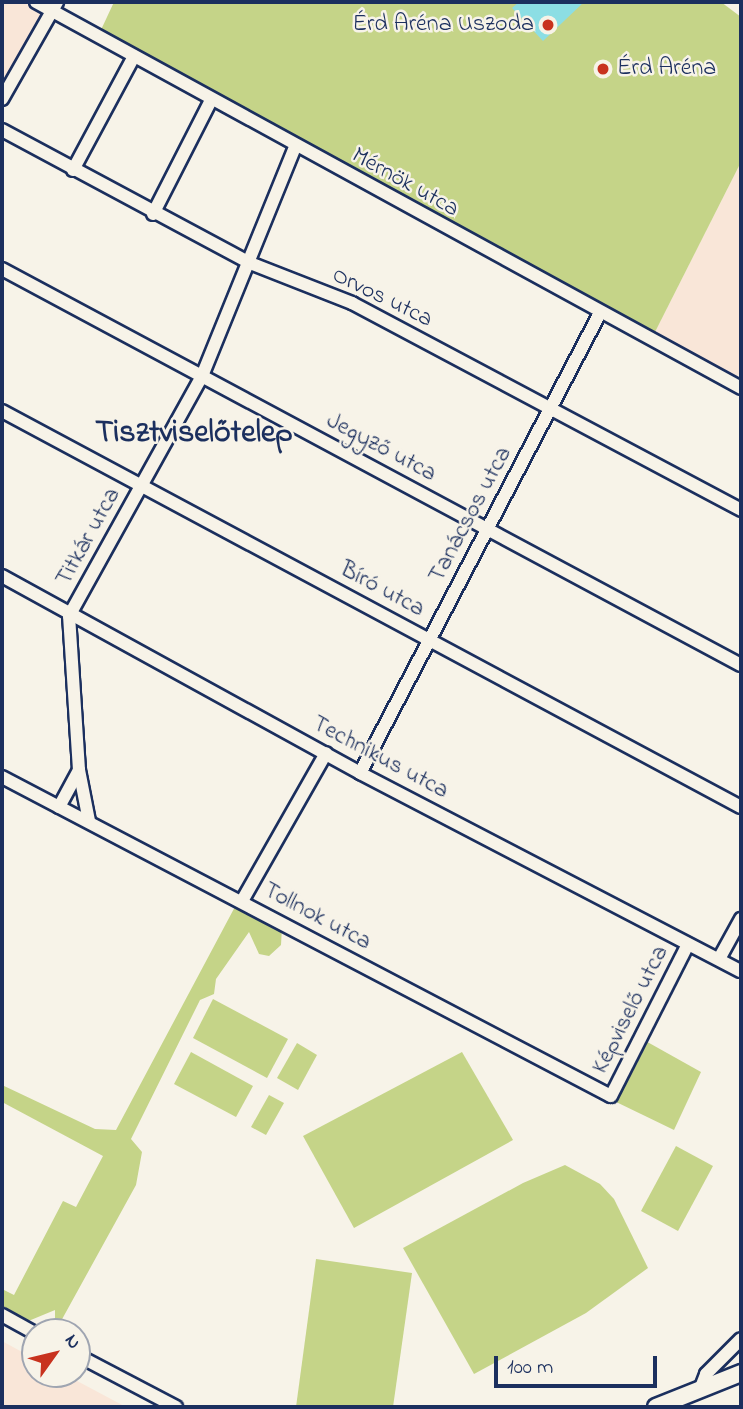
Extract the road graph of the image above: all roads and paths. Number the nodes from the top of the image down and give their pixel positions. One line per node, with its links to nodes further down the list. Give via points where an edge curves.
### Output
1 (36, 2): 2 (street, Mérnök utca)
2 (54, 6): 3 (street, Mérnök utca); 4 (street)
3 (134, 56): 5 (street, Mérnök utca); 8 (street)
4 (2, 99)
5 (211, 100): 7 (street, Mérnök utca); 9 (street)
6 (2, 130): 8 (street, Orvos utca)
7 (295, 147): 10 (street, Titkár utca); 12 (street, Mérnök utca)
8 (74, 170): 9 (street, Orvos utca)
9 (153, 214): 10 (street, Orvos utca)
10 (250, 263): 13 (street, Titkár utca); 15 (street, Orvos utca, via 352,303)
11 (2, 269): 13 (street, Jegyző utca)
12 (600, 313): 14 (street, Mérnök utca); 15 (street, Tanácsos utca)
13 (202, 376): 17 (street, Titkár utca); 19 (street, Jegyző utca)
14 (741, 388)
15 (550, 409): 18 (street, Orvos utca); 19 (street, Tanácsos utca)
16 (2, 411): 17 (street, Bíró utca)
17 (141, 484): 21 (street, Titkár utca); 22 (street, Bíró utca)
18 (741, 510)
19 (488, 529): 22 (street, Tanácsos utca); 23 (street, Jegyző utca)
20 (2, 576): 21 (street, Technikus utca)
21 (69, 616): 24 (street, Technikus utca); 25 (street, Titkár utca)
22 (430, 640): 26 (street, Tanácsos utca); 29 (street, Bíró utca)
23 (741, 665)
24 (326, 753): 26 (street, Technikus utca); 31 (street)
25 (79, 770): 28 (street); 30 (street, Titkár utca)
26 (360, 773): 33 (street, Technikus utca)
27 (2, 777): 28 (street, Tollnok utca)
28 (59, 807): 30 (street, Tollnok utca)
29 (741, 807)
30 (89, 821): 31 (street, Tollnok utca)
31 (242, 901): 36 (street, Tollnok utca)
32 (741, 919): 34 (street)
33 (688, 944): 34 (street, Technikus utca); 36 (street, Képviselő utca)
34 (719, 959): 35 (street, Technikus utca)
35 (741, 971)
36 (611, 1096)
37 (2, 1315): 38 (street)
38 (21, 1325)
39 (741, 1339): 42 (street, via 712,1368)
40 (91, 1362): 44 (street)
41 (741, 1373): 42 (main road)
42 (700, 1390): 43 (main road)
43 (665, 1406)
44 (176, 1407)

